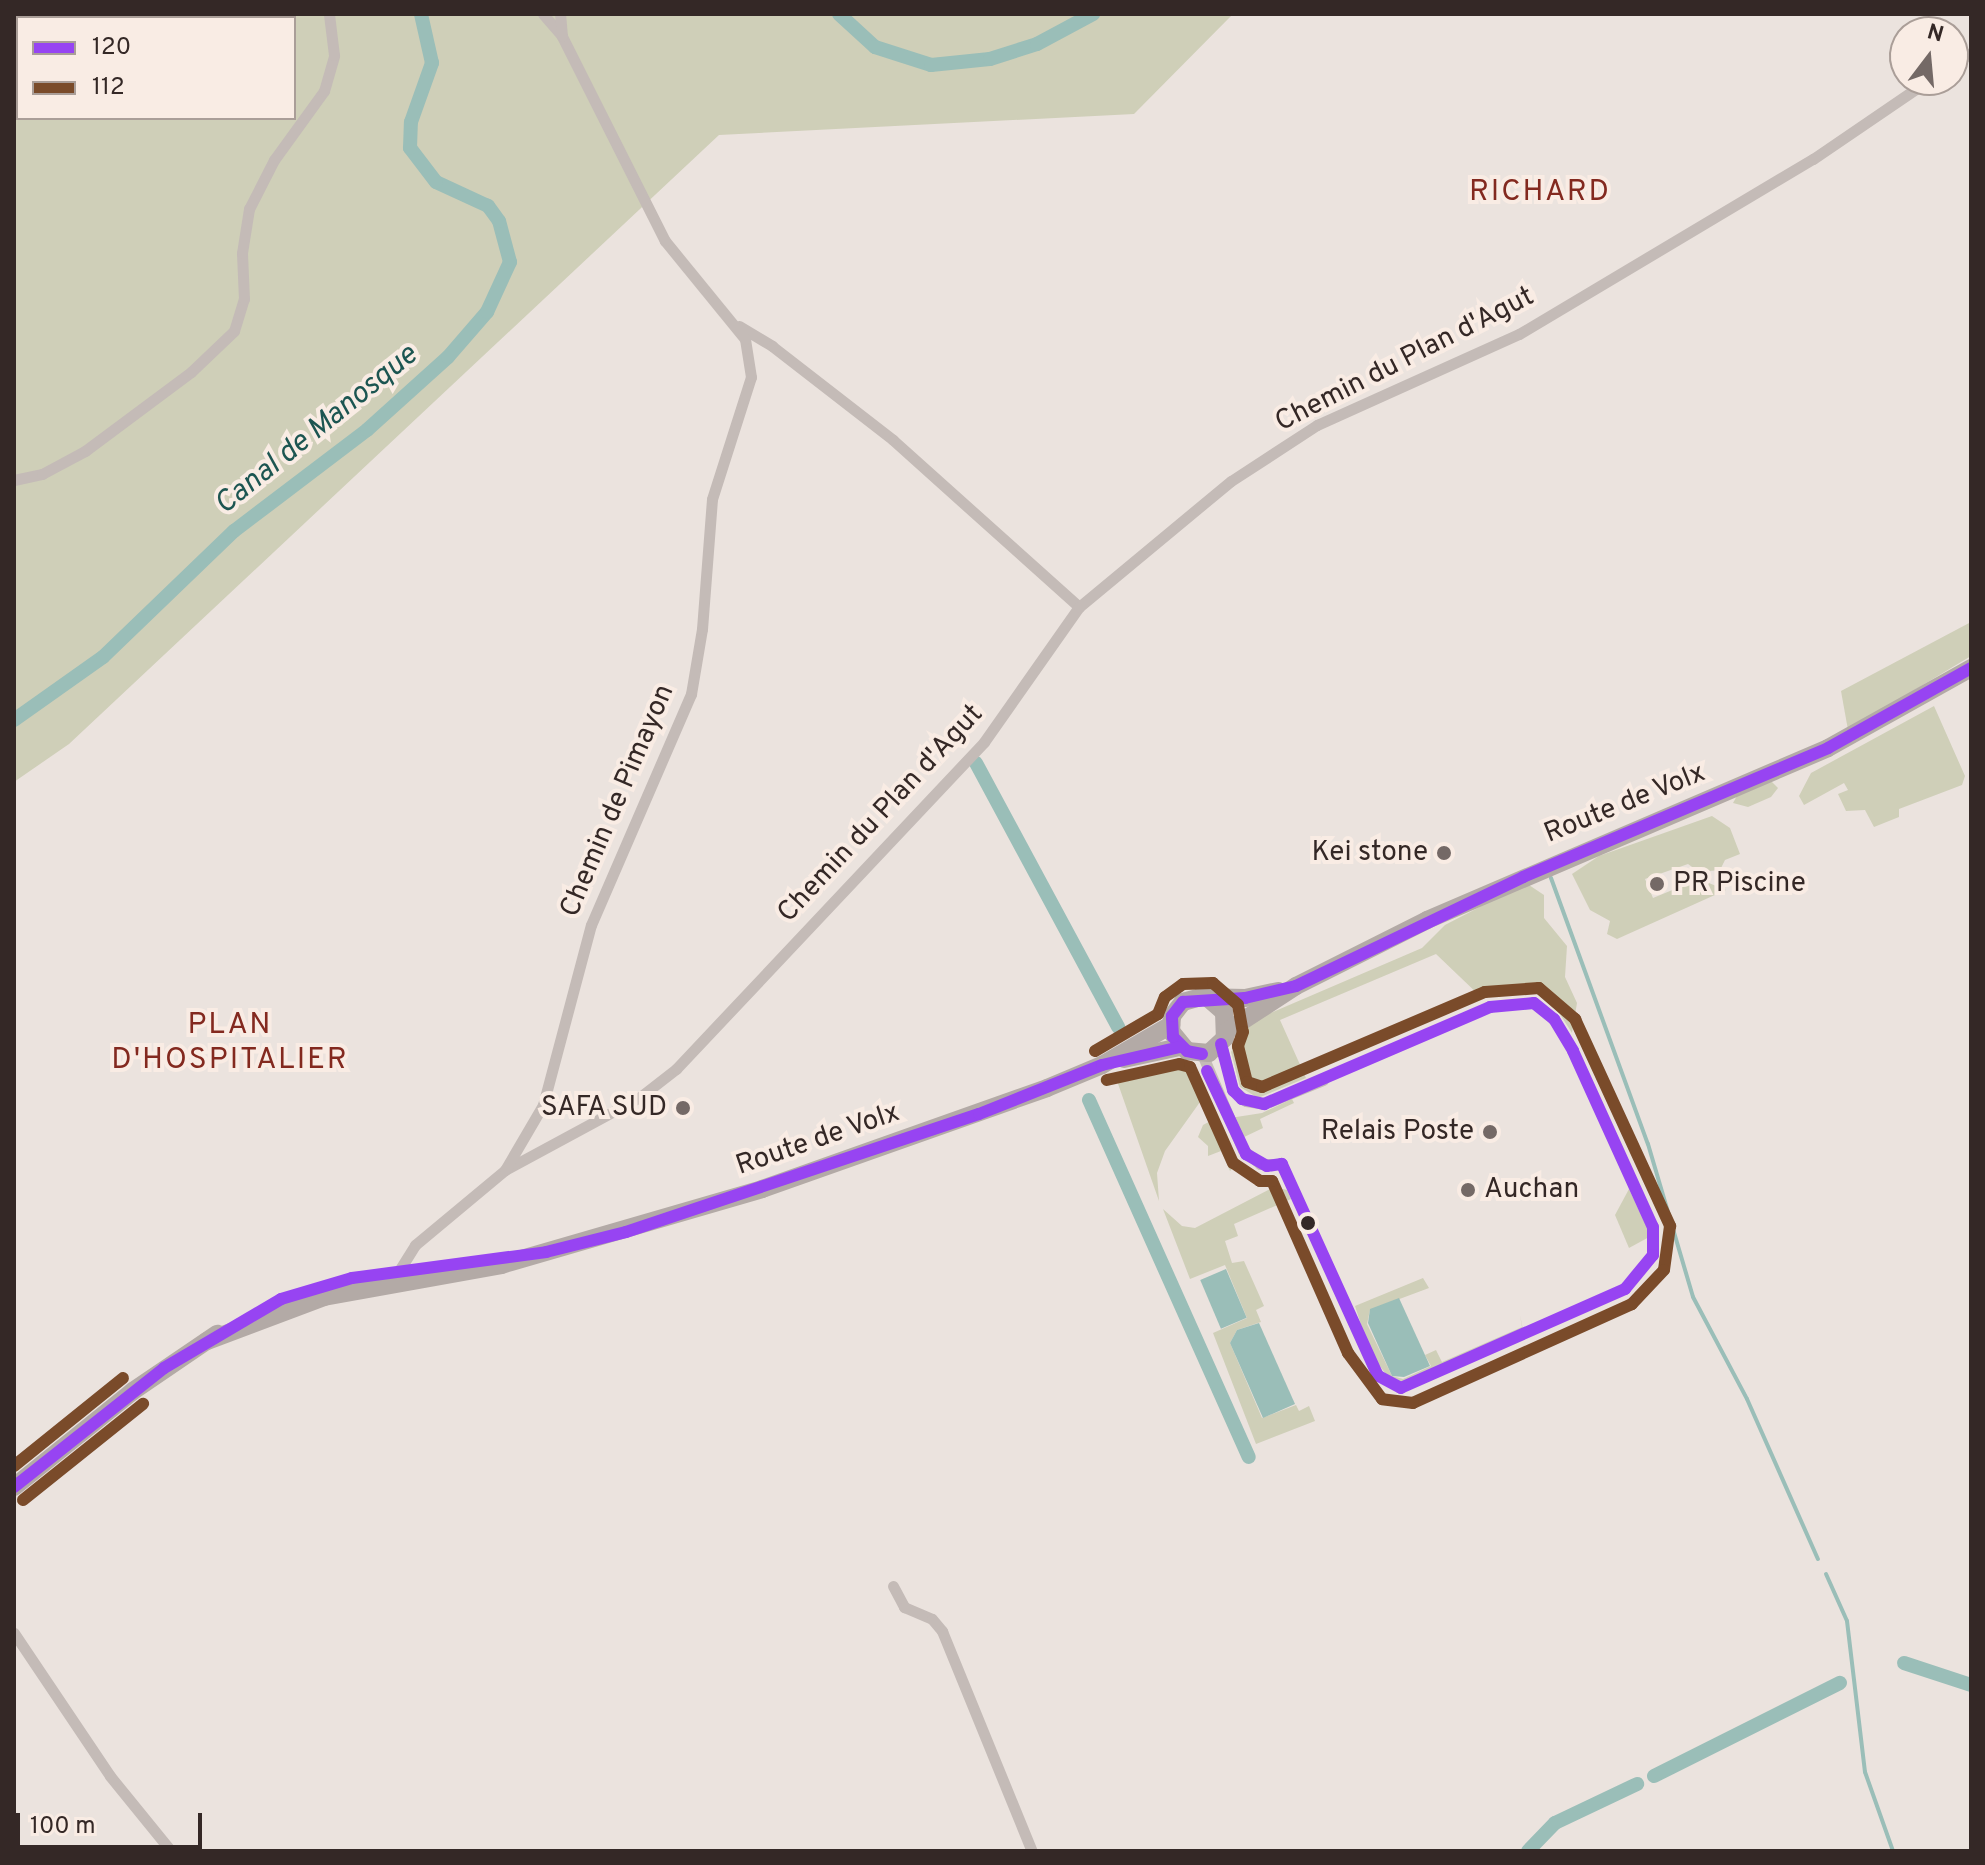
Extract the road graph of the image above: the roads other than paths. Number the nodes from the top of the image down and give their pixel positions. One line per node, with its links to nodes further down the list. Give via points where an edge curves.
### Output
1 (329, 14): 8 (street, via 334,55 324,91 265,175 249,209 242,253 244,299 234,331 191,372 85,451 42,474)
2 (543, 14): 5 (street)
3 (551, 14): 5 (street)
4 (560, 14): 5 (street, Chemin de Pimayon)
5 (562, 36): 7 (street, Chemin de Pimayon, via 665,241)
6 (1906, 96): 9 (street, Chemin du Plan d'Agut, via 1813,159 1490,351 1317,425 1231,481)
7 (739, 326): 9 (street, via 893,440); 20 (street, Chemin de Pimayon, via 752,367 744,410 712,499 691,694 591,925 543,1105)
8 (14, 480)
9 (1079, 607): 20 (street, Chemin du Plan d'Agut, via 979,748 676,1069 640,1097)
10 (1971, 668): 11 (main road, Route de Volx, via 1837,744 1509,883)
11 (1296, 986): 12 (main road, Route de Volx); 14 (main road, Route de Volx)
12 (1209, 999): 13 (main road, via 1183,1002); 14 (main road, via 1224,1012)
13 (1171, 1025): 15 (main road); 17 (main road, Route de Volx)
14 (1224, 1037): 16 (main road); 18 (street, via 1233,1090 1250,1102 1264,1104)
15 (1180, 1047): 16 (main road); 17 (main road, Route de Volx)
16 (1202, 1054): 19 (street, via 1243,1150 1260,1164)
17 (1102, 1065): 21 (main road, Route de Volx, via 762,1189)
18 (1323, 1080)
19 (1282, 1164)
20 (505, 1170): 22 (street, Chemin de Pimayon, via 415,1245)
21 (546, 1252): 22 (main road, Route de Volx); 23 (main road, Route de Volx)
22 (399, 1270): 23 (street, via 393,1276 337,1287); 24 (main road, Route de Volx, via 281,1299)
23 (324, 1297): 24 (main road, Route de Volx)
24 (207, 1341): 25 (main road, Route de Volx, via 133,1391)
25 (14, 1487)
26 (893, 1586): 29 (street, via 904,1607 939,1625)
27 (14, 1633): 28 (street, via 110,1776)
28 (171, 1851)
29 (1032, 1851)

